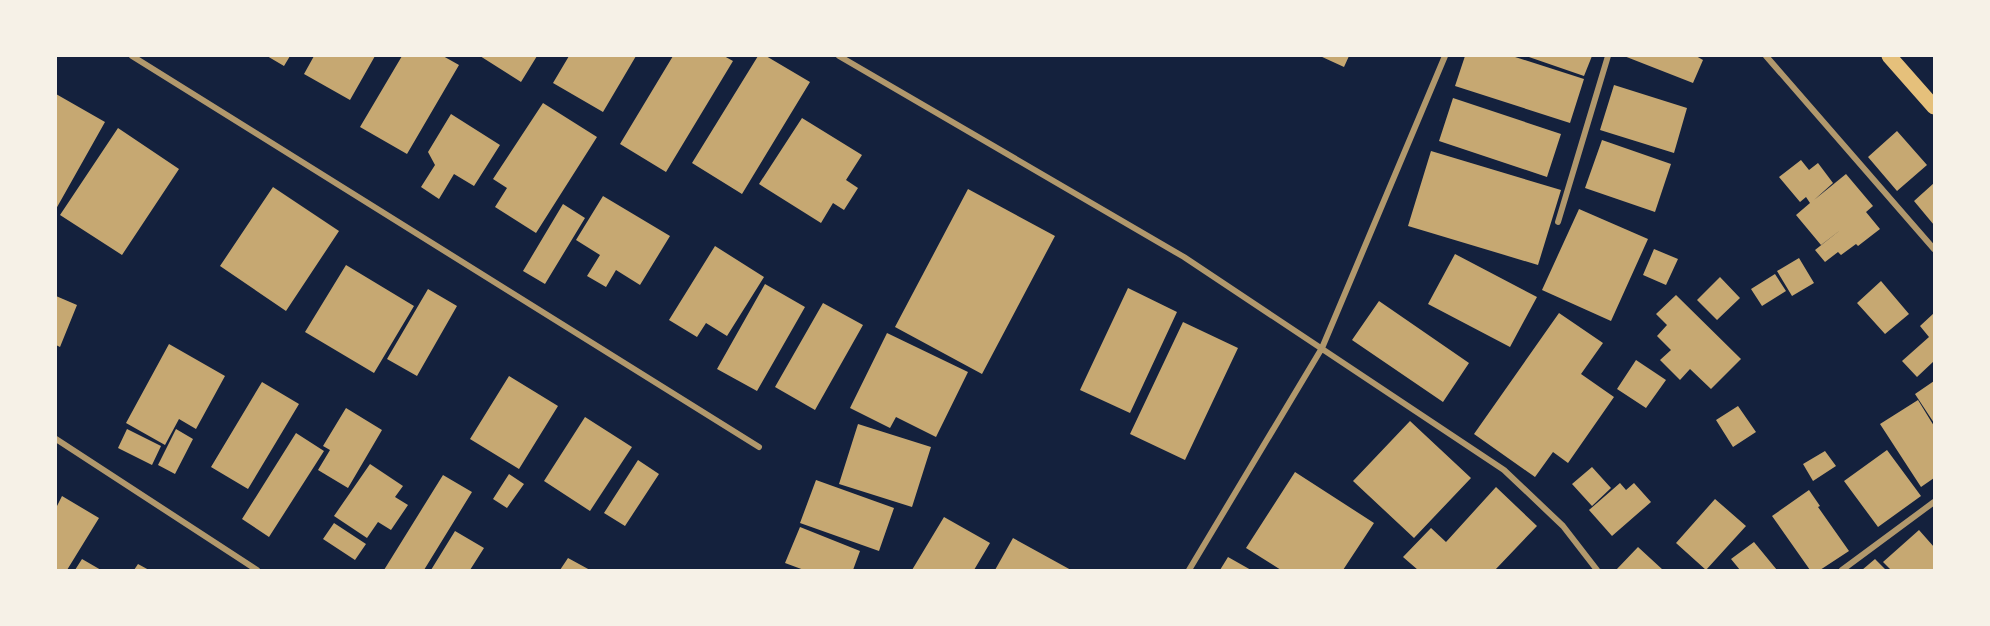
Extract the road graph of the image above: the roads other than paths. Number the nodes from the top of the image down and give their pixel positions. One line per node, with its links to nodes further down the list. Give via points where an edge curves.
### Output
1 (132, 56): 12 (street)
2 (839, 56): 10 (street, via 1184,257)
3 (1445, 56): 10 (street)
4 (1608, 56): 8 (street)
5 (1766, 56): 9 (street)
6 (1889, 56): 7 (main road)
7 (1935, 107)
8 (1558, 222)
9 (1935, 249)
10 (1322, 348): 15 (street); 16 (street, via 1504,470 1563,526)
11 (56, 440): 14 (street)
12 (759, 447)
13 (1935, 502): 17 (street)
14 (257, 570)
15 (1189, 570)
16 (1597, 570)
17 (1842, 570)

